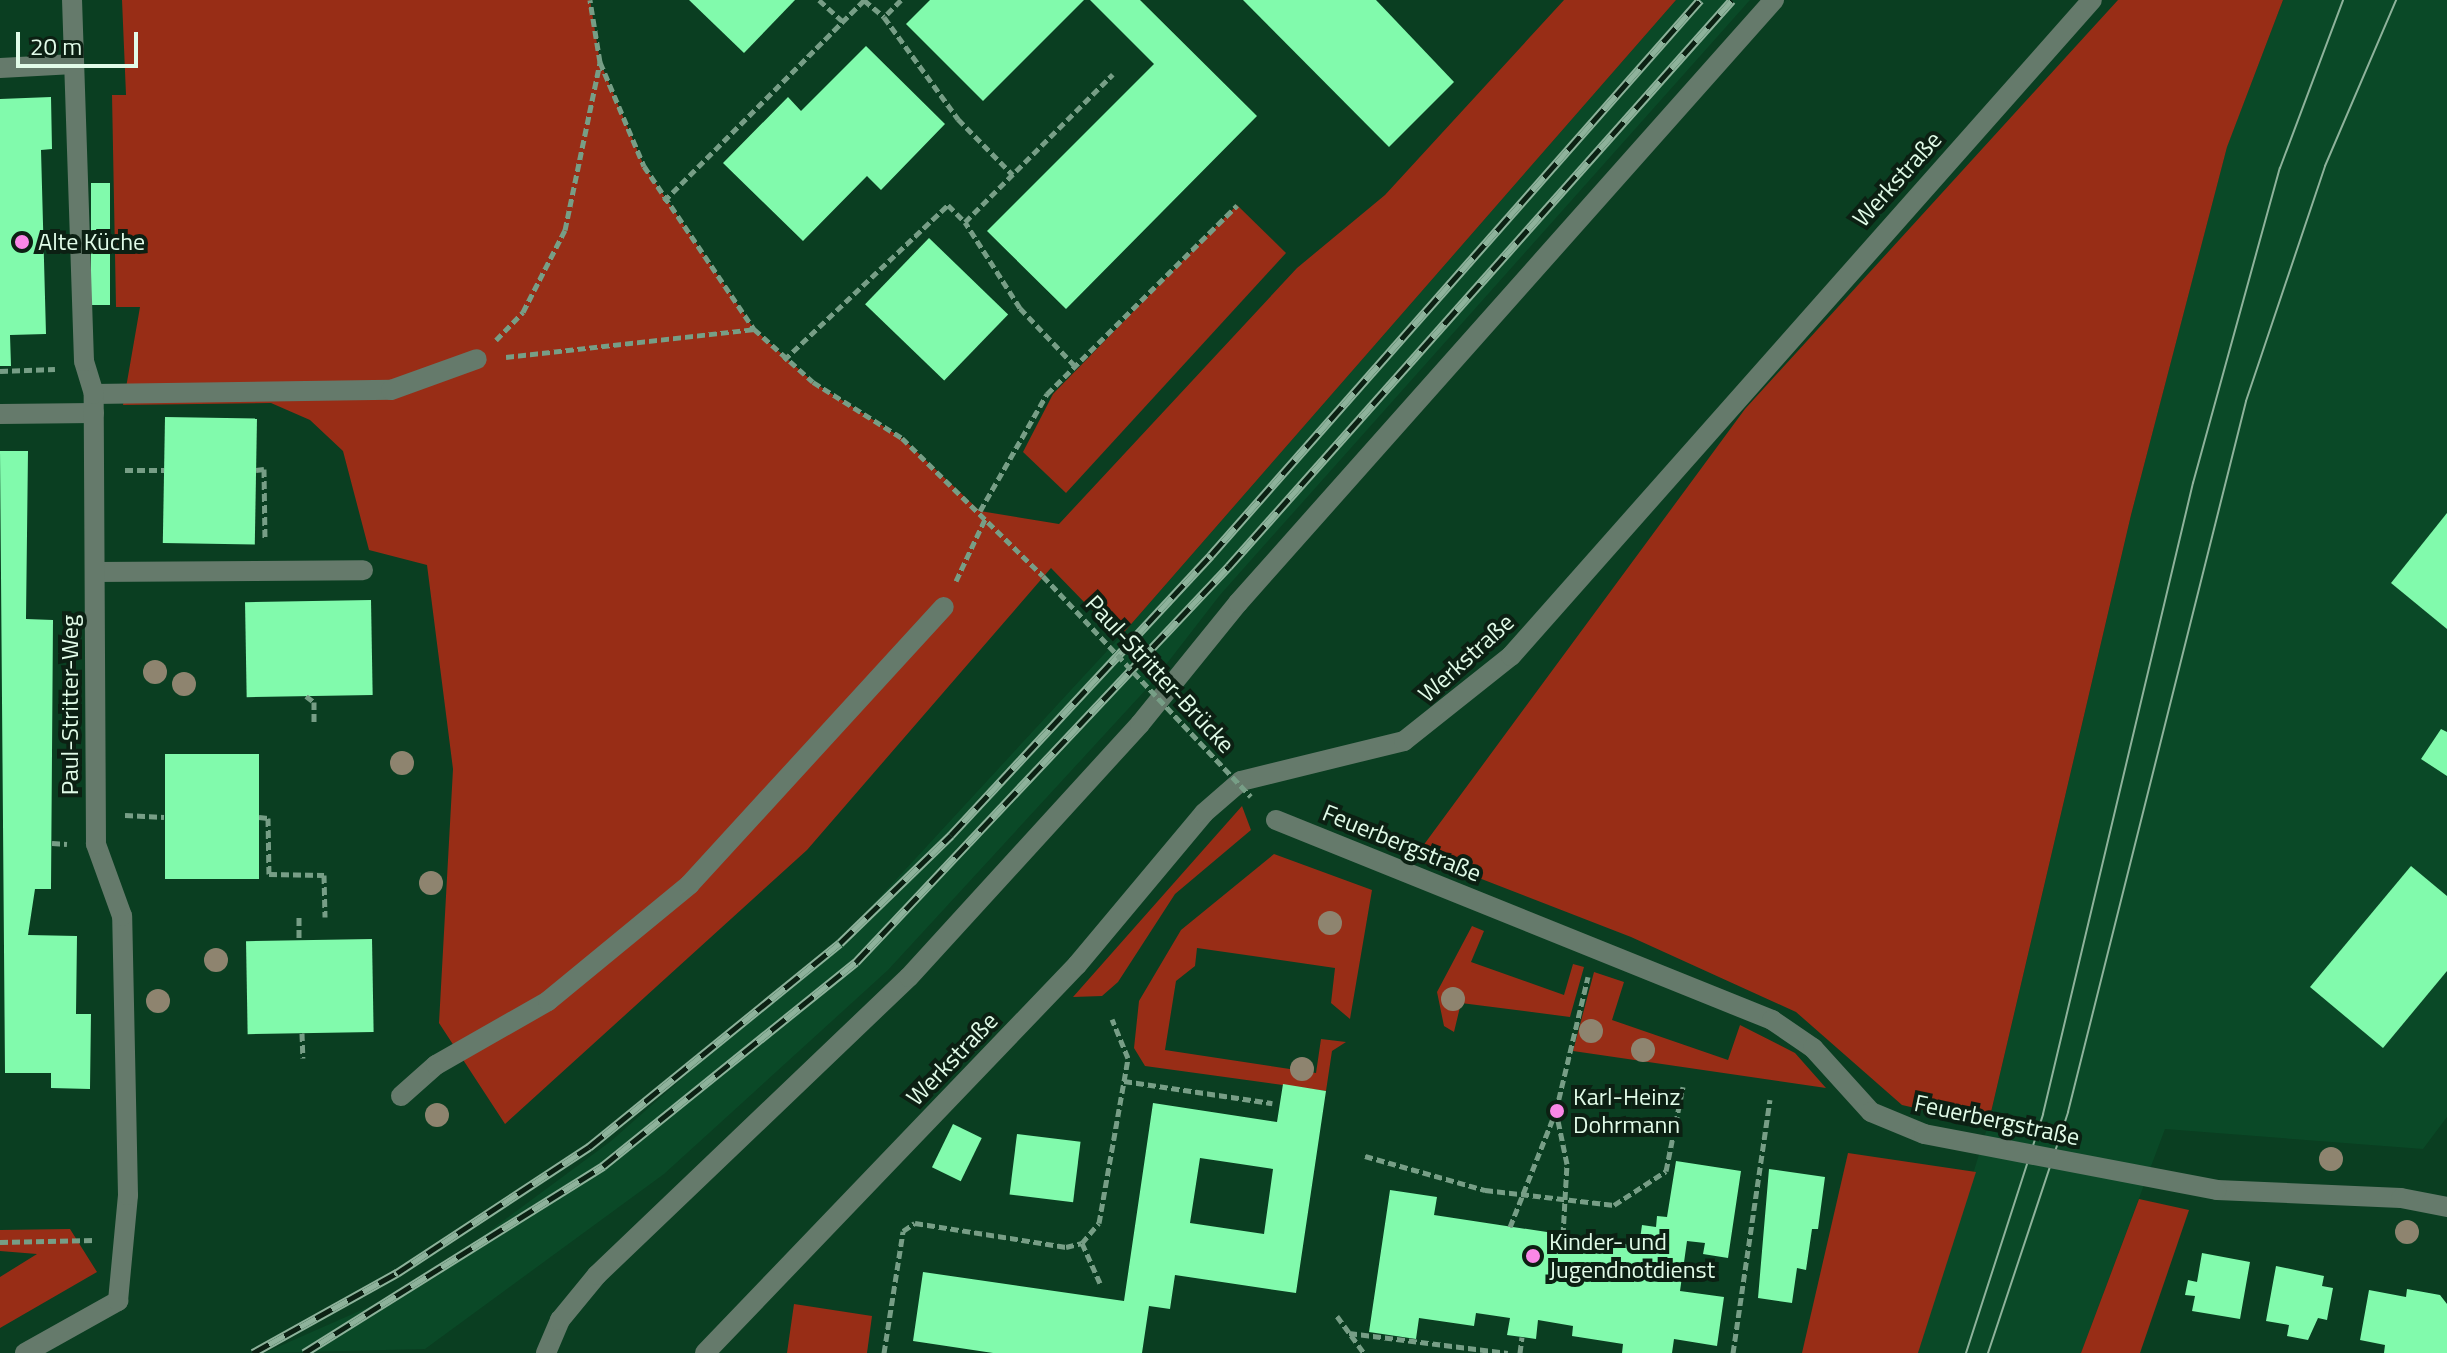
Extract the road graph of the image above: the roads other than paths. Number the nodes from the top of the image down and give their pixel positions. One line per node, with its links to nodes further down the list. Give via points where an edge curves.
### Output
1 (72, 0): 4 (street, Paul-Stritter-Weg)
2 (1774, 0): 16 (street, via 1238,603 1140,724 909,977 597,1275 560,1320)
3 (2092, 0): 17 (street, Werkstraße, via 1511,656 1404,741 1241,781 1204,813 1077,965)
4 (74, 64): 5 (street); 7 (street, Paul-Stritter-Weg, via 86,368)
5 (0, 68)
6 (477, 359): 7 (street, via 391,390)
7 (94, 404): 8 (street); 10 (street, Paul-Stritter-Weg)
8 (0, 414)
9 (363, 570): 10 (street)
10 (95, 572): 15 (street, Paul-Stritter-Weg, via 96,844 122,916 128,1195 118,1301)
11 (944, 607): 13 (street, via 689,885 548,1001 436,1065)
12 (1276, 820): 14 (street, Feuerbergstraße, bridge, via 1772,1020 1813,1048 1871,1112 1924,1134 2217,1190 2401,1198)
13 (401, 1096)
14 (2447, 1207)
15 (25, 1353)
16 (546, 1353)
17 (705, 1353)

